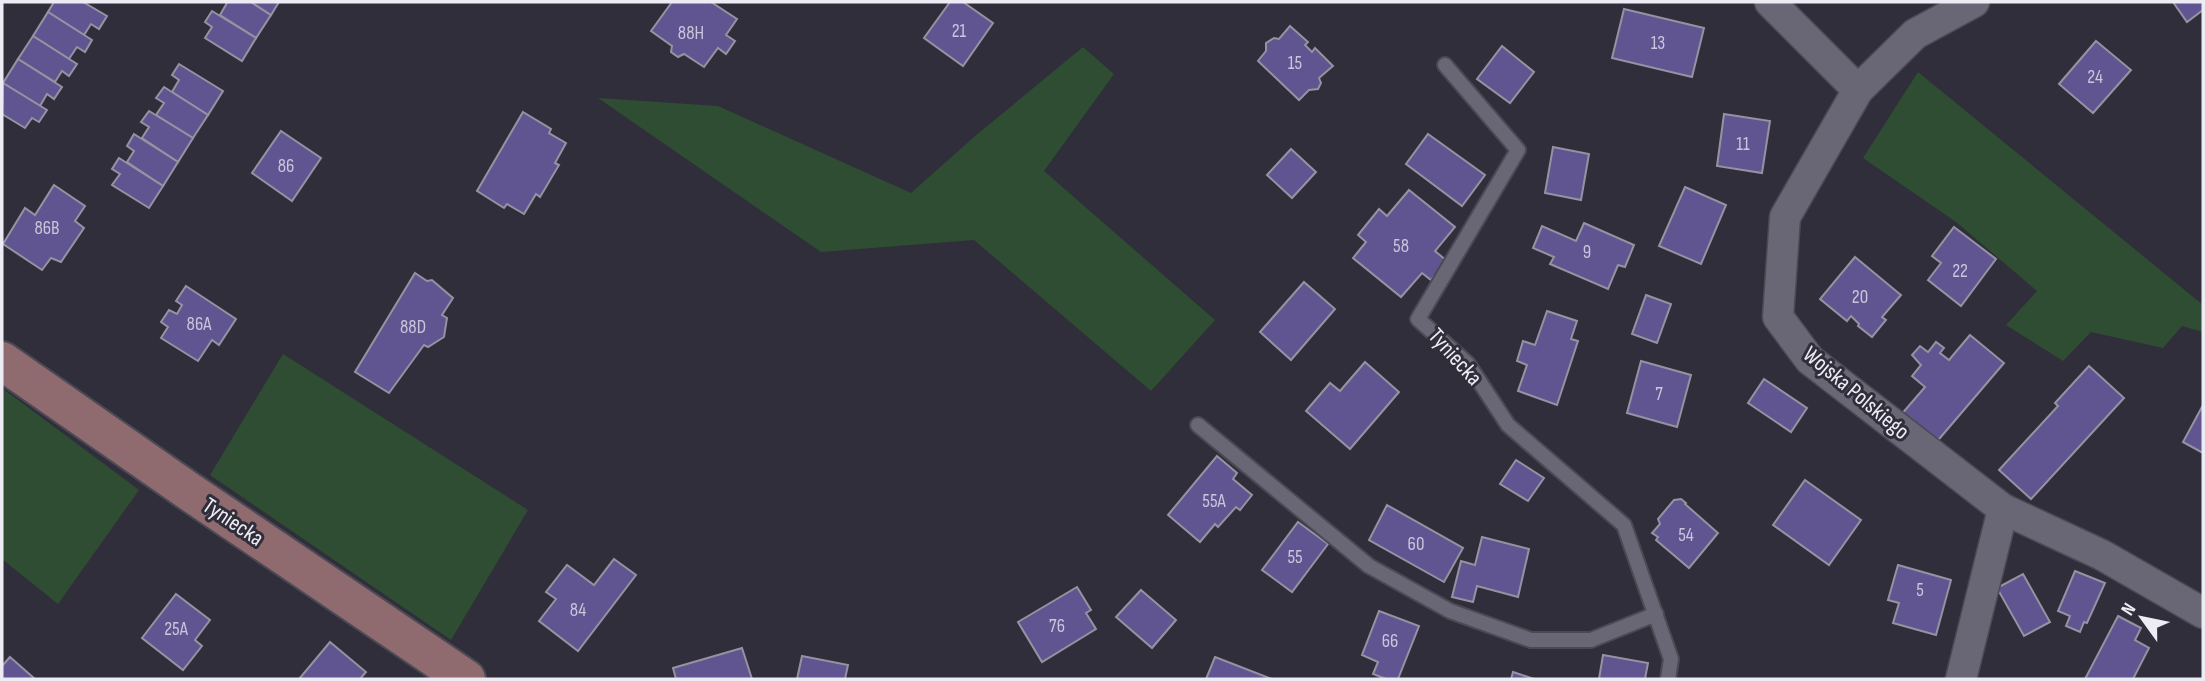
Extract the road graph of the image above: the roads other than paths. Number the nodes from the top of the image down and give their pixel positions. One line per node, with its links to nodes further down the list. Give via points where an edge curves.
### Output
1 (1770, 2): 4 (street)
2 (1974, 2): 4 (street, Wojska Polskiego, via 1914,34)
3 (1445, 65): 9 (lane, Tyniecka, via 1518,150 1418,319 1468,364 1508,425 1624,525)
4 (1858, 90): 7 (street, Wojska Polskiego, via 1785,217 1778,317 1810,360)
5 (2, 361): 10 (street, Tyniecka)
6 (1198, 425): 9 (lane, via 1369,566 1450,611 1531,640 1591,640)
7 (2003, 509): 8 (street, Wojska Polskiego, via 2102,555); 12 (street)
8 (2203, 613)
9 (1656, 614): 11 (lane, Tyniecka, via 1671,659)
10 (466, 679)
11 (1668, 679)
12 (1961, 679)

